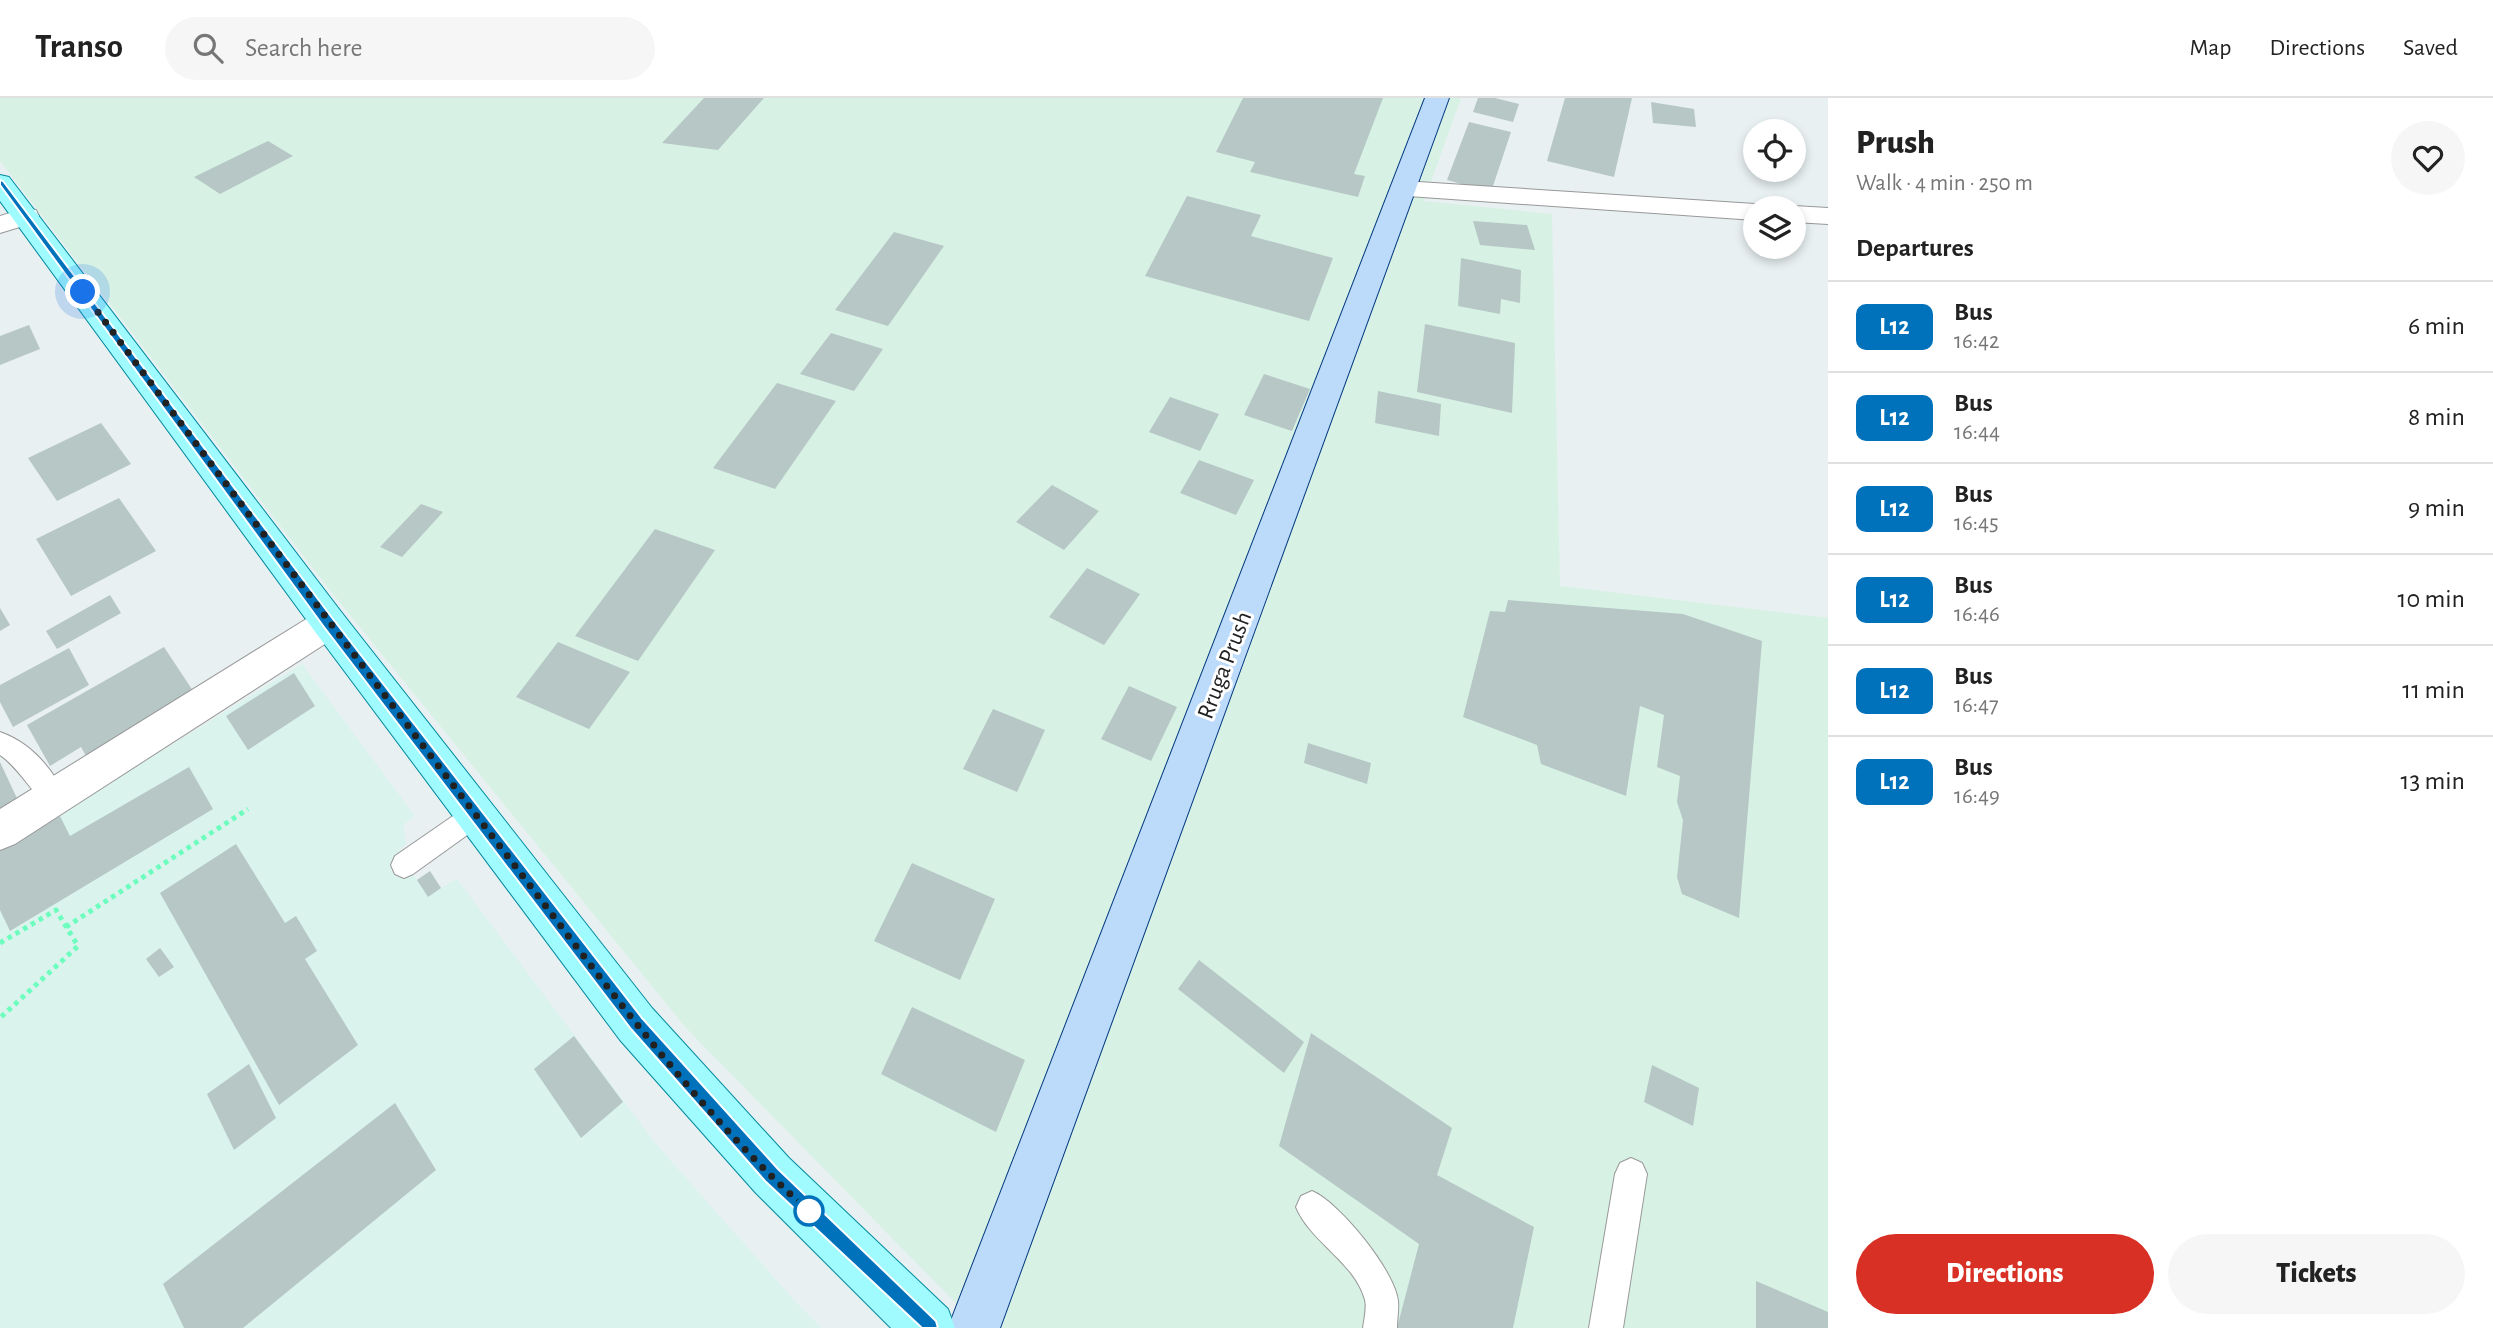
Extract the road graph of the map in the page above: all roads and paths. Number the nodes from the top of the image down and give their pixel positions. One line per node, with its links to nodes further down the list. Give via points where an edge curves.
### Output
1 (1437, 98): 3 (street, Rruga Prush)
2 (0, 183): 7 (main road)
3 (1403, 189): 4 (street); 21 (street, Rruga Prush)
4 (1743, 211)
5 (1806, 215): 6 (street)
6 (1828, 216)
7 (13, 221): 8 (main road)
8 (329, 623): 10 (street); 12 (main road)
9 (0, 743): 10 (lane, via 11,747 40,775)
10 (53, 797): 13 (street)
11 (248, 810): 15 (path)
12 (475, 815): 14 (lane); 20 (main road, via 636,1024 701,1099)
13 (0, 831)
14 (404, 865)
15 (66, 928): 16 (path, via 56,910); 17 (path, via 78,946)
16 (0, 943)
17 (0, 1018)
18 (1631, 1174): 23 (lane)
19 (1312, 1207): 22 (lane, via 1359,1256 1381,1299)
20 (929, 1328)
21 (974, 1328)
22 (1380, 1328)
23 (1606, 1328)

